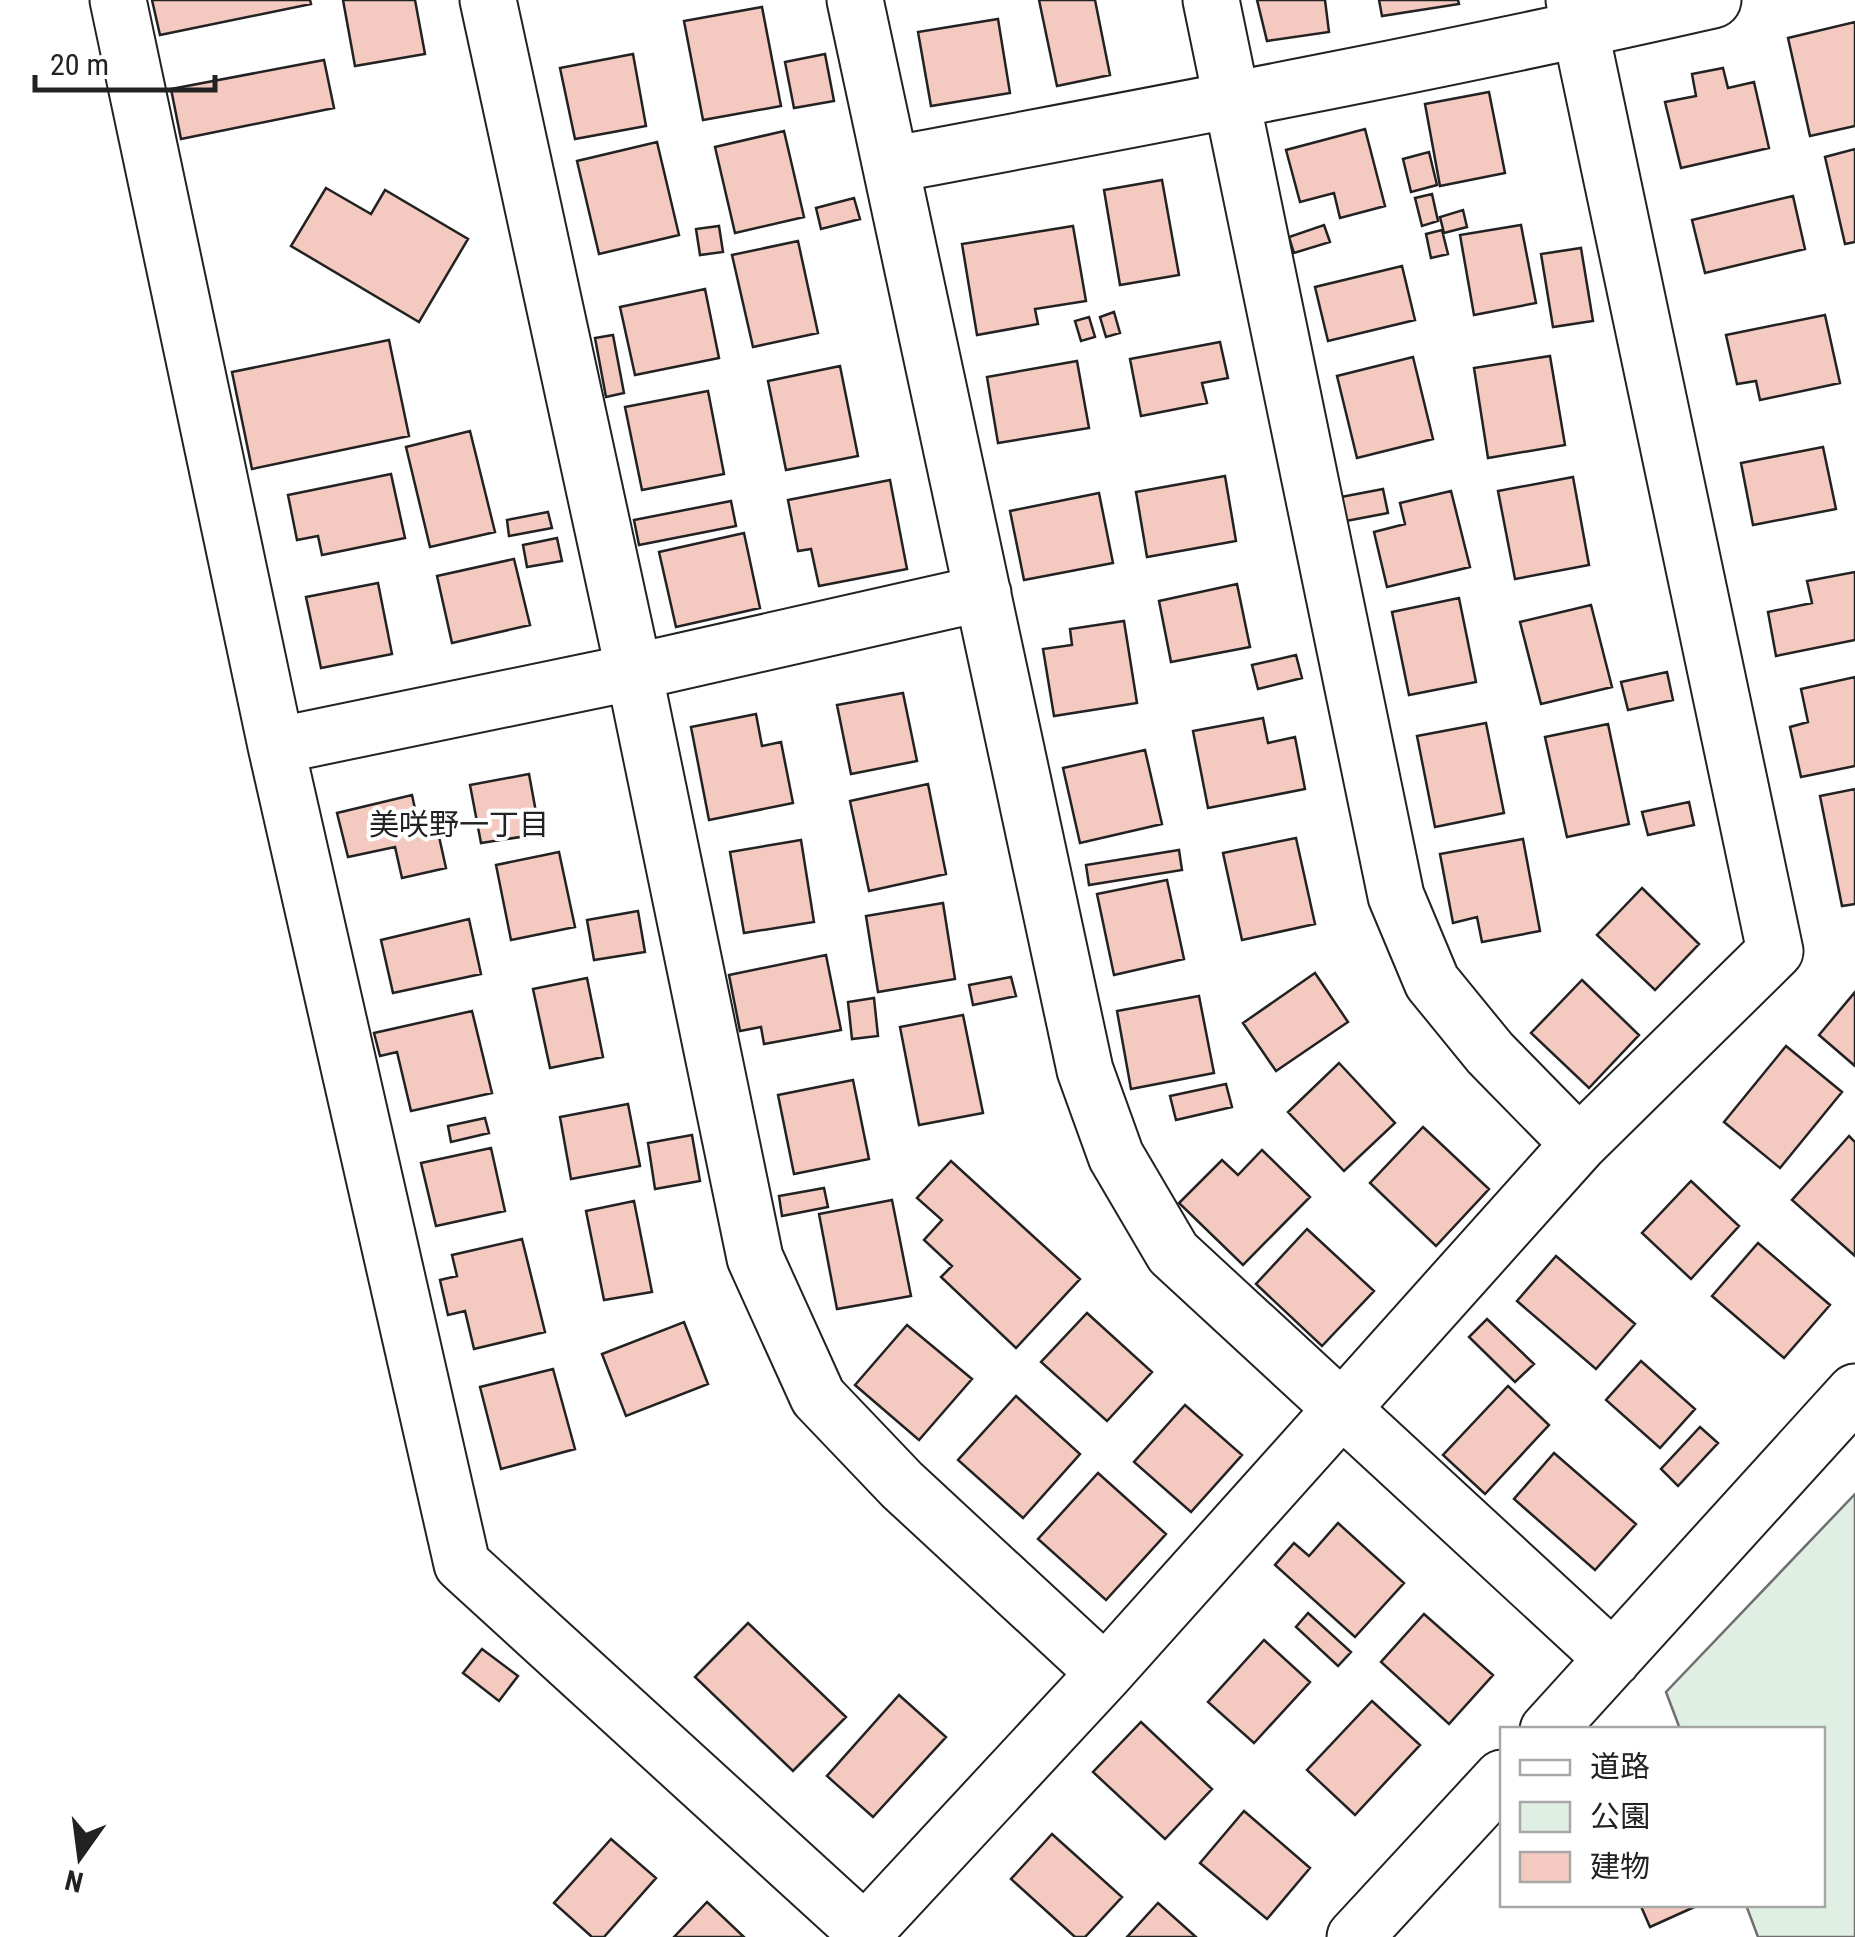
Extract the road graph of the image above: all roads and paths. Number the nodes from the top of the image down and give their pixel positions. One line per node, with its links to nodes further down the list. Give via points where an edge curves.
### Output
1 (118, 0): 11 (street)
2 (488, 0): 10 (street)
3 (856, 0): 8 (street)
4 (1211, 0): 7 (street)
5 (1713, 0): 6 (street)
6 (1578, 15): 7 (street); 12 (street, via 1775,952)
7 (1231, 101): 8 (street); 12 (street, via 1396,896 1432,982)
8 (890, 165): 9 (street)
9 (982, 592): 10 (street); 14 (street, via 1085,1070 1116,1156 1173,1253)
10 (634, 672): 11 (street); 16 (street, via 755,1258 818,1397 902,1486)
11 (276, 746): 19 (street, via 462,1564)
12 (1579, 1144): 14 (street)
13 (1855, 1392): 15 (street)
14 (1342, 1410): 15 (street); 16 (street)
15 (1613, 1659): 17 (street)
16 (1105, 1673): 19 (street)
17 (1551, 1727)
18 (1500, 1780): 20 (street)
19 (862, 1935)
20 (1358, 1936)

